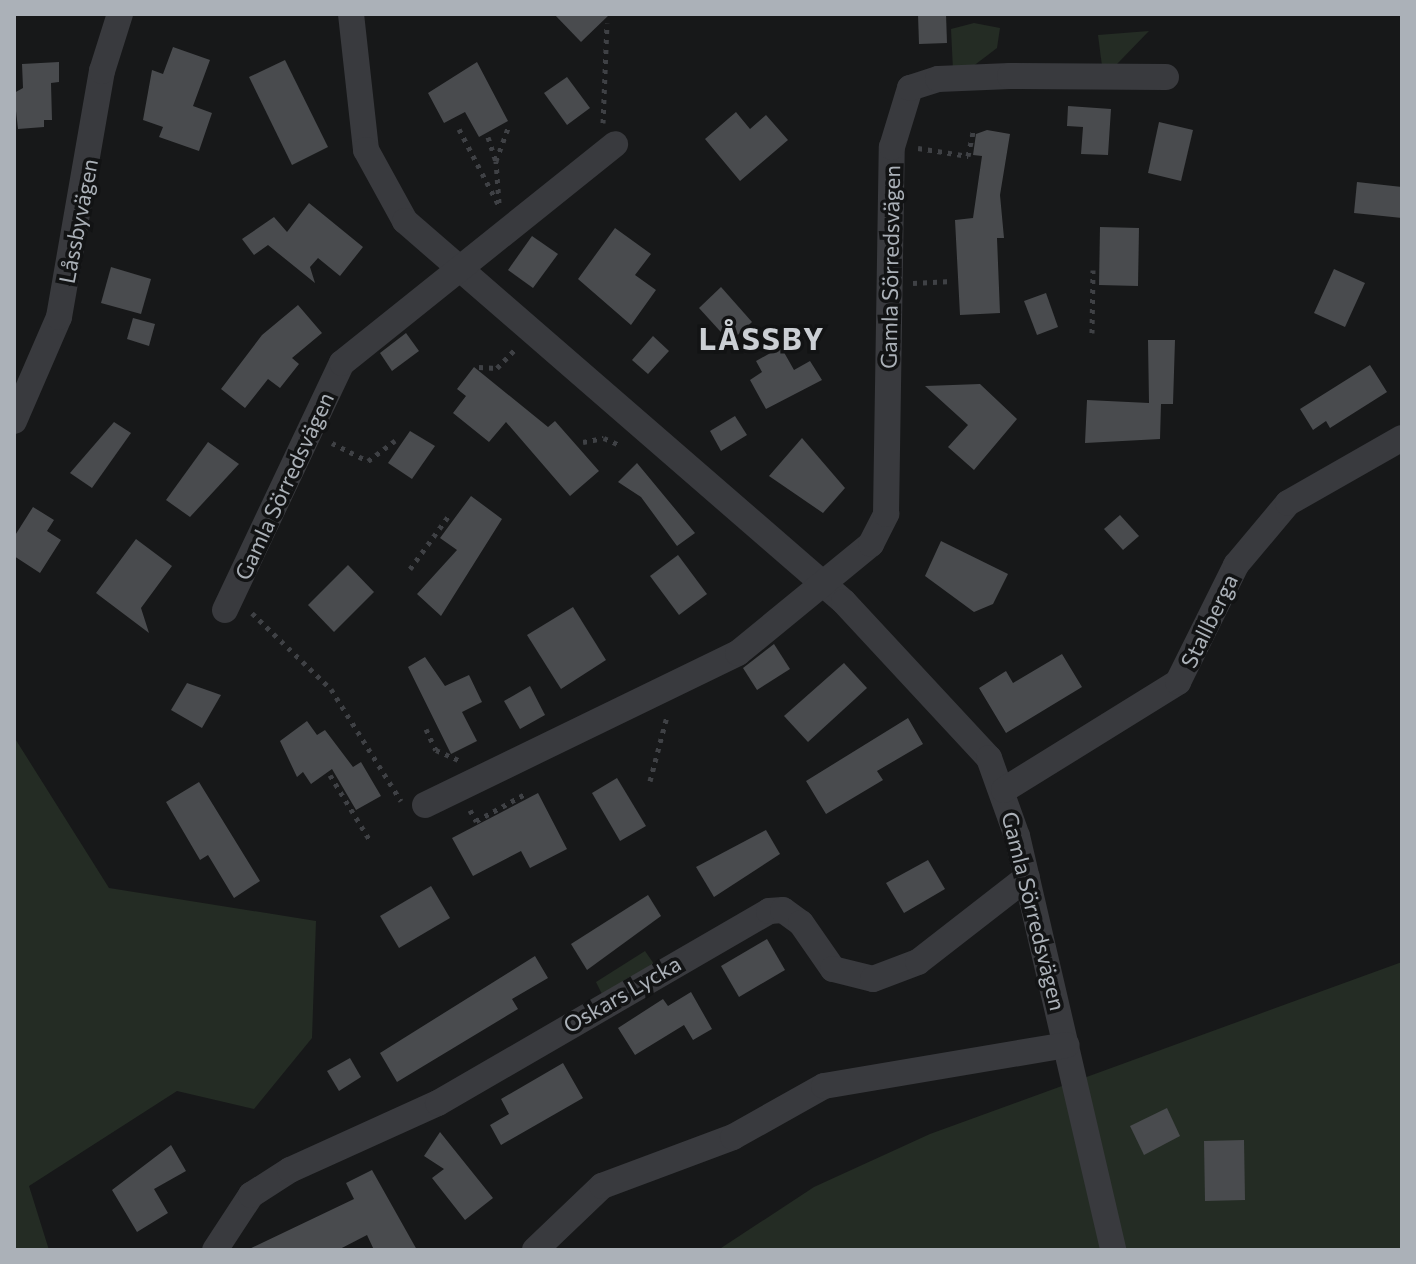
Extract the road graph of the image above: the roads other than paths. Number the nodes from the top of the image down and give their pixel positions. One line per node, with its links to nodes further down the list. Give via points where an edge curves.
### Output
1 (120, 14): 6 (street, Låssbyvägen, via 102,71 59,317)
2 (351, 14): 5 (street, Gamla Sörredsvägen, via 366,150 405,221)
3 (1166, 77): 8 (street, Gamla Sörredsvägen, via 938,79 907,92 892,144 886,514 871,544)
4 (615, 144): 5 (street, Gamla Sörredsvägen, via 506,217)
5 (458, 274): 8 (street, Gamla Sörredsvägen); 9 (street, Gamla Sörredsvägen, via 351,353)
6 (14, 421)
7 (1402, 438): 10 (street, Stallberga, via 1288,503 1236,565 1178,682)
8 (826, 587): 10 (street, Gamla Sörredsvägen, via 952,710); 11 (street, Gamla Sörredsvägen, via 738,653)
9 (228, 603)
10 (1004, 790): 12 (street, Gamla Sörredsvägen)
11 (418, 810)
12 (1027, 877): 13 (street, Gamla Sörredsvägen); 14 (street, Oskars Lycka, via 918,962 873,979 833,969 801,923 783,910 769,911 438,1103 290,1170 251,1195)
13 (1067, 1045): 15 (street, via 824,1086 733,1137 602,1186); 16 (street, Gamla Sörredsvägen)
14 (215, 1250)
15 (535, 1250)
16 (1113, 1250)

